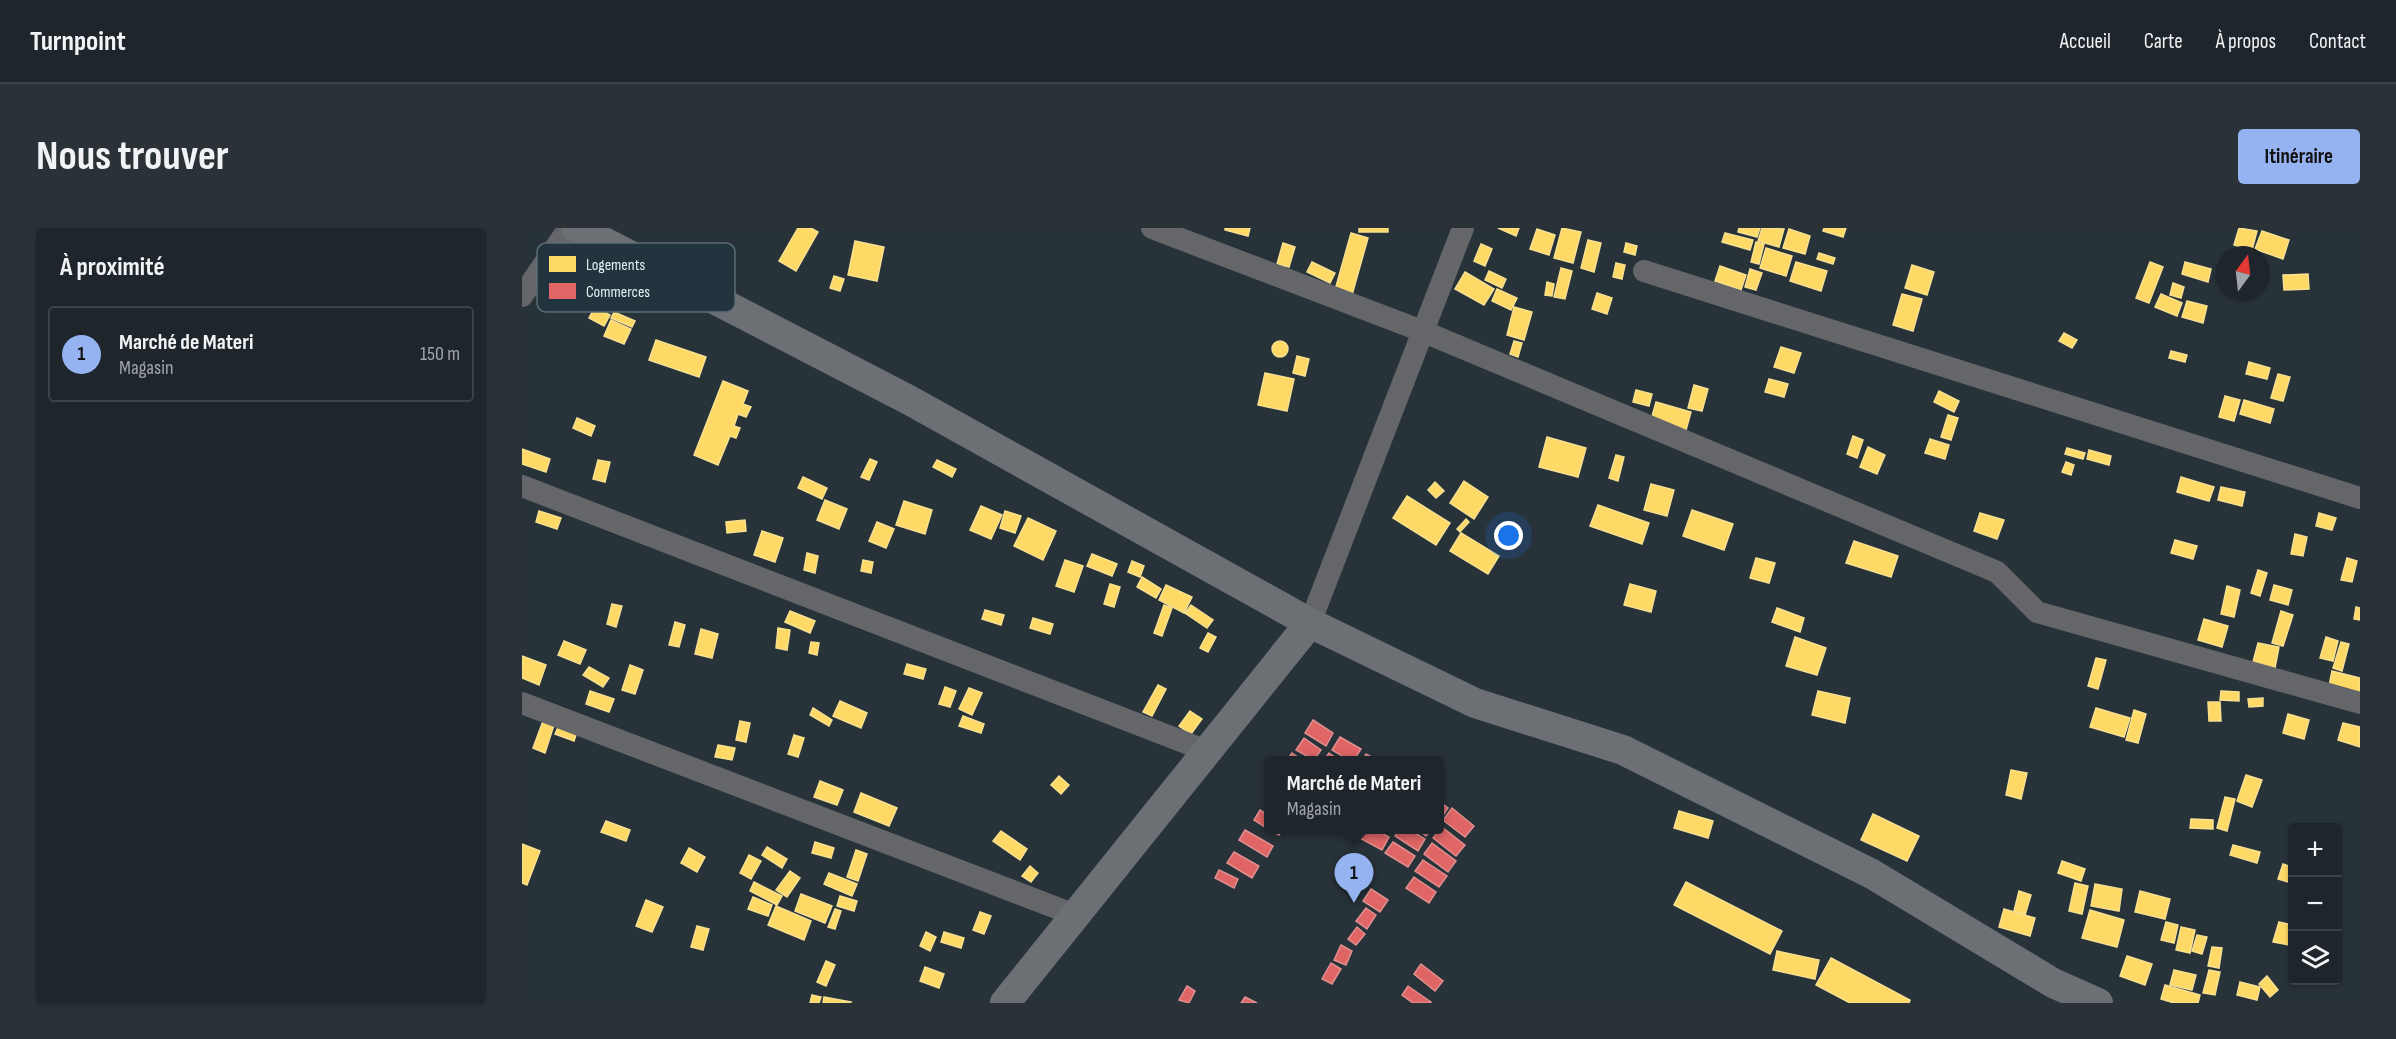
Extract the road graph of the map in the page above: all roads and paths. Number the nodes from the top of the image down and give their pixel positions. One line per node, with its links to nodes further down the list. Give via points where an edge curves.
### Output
1 (569, 228): 5 (street)
2 (577, 228): 6 (main road)
3 (1152, 228): 11 (street)
4 (1463, 228): 11 (street)
5 (559, 243)
6 (606, 243)
7 (1644, 272): 13 (street)
8 (537, 274): 9 (street)
9 (522, 296)
10 (735, 310): 14 (main road, via 909,400)
11 (1422, 331): 14 (street); 16 (street, via 1997,572 2037,612)
12 (522, 486): 17 (street)
13 (2360, 498)
14 (1310, 623): 17 (main road); 19 (main road, via 1475,703 1623,750 1872,874)
15 (522, 703): 18 (street)
16 (2360, 703)
17 (1207, 751): 18 (main road)
18 (1075, 915): 20 (main road)
19 (2051, 993): 21 (main road)
20 (1005, 1003)
21 (2098, 1003)

